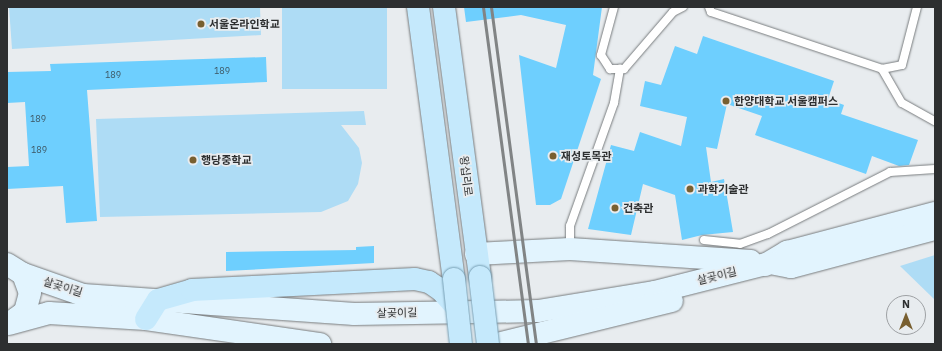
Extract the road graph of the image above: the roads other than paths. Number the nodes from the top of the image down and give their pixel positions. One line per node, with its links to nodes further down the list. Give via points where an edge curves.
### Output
1 (418, 7): 19 (main road, bridge)
2 (444, 7): 15 (main road, 왕십리로)
3 (614, 7): 7 (lane, via 602,55 610,69)
4 (683, 7): 7 (lane, via 673,12 624,69)
5 (709, 7): 8 (lane, via 711,12)
6 (917, 7): 8 (lane, via 902,65)
7 (620, 69): 14 (lane, via 614,103 570,226)
8 (882, 69): 9 (lane, via 902,103)
9 (935, 121)
10 (935, 169): 13 (lane, via 890,172 768,234 740,244)
11 (935, 213): 16 (main road, 살곶이길, via 787,252)
12 (935, 229): 16 (main road, 살곶이길, via 791,267)
13 (704, 240)
14 (570, 249): 15 (main road); 16 (main road)
15 (476, 254): 24 (main road, 왕십리로, bridge)
16 (770, 263): 18 (main road, 살곶이길, via 655,292 538,311 354,314); 25 (main road, 살곶이길, via 726,285 626,314)
17 (15, 269): 18 (main road, 살곶이길, via 82,295); 21 (main road, via 28,283 29,303 18,319)
18 (158, 300): 19 (main road, via 192,290 415,279 429,282 441,290); 20 (main road)
19 (457, 308): 23 (main road, bridge)
20 (146, 319): 21 (main road, 살곶이길, via 49,313); 22 (main road, 살곶이길)
21 (8, 324)
22 (320, 344)
23 (461, 344)
24 (488, 344)
25 (497, 344)

